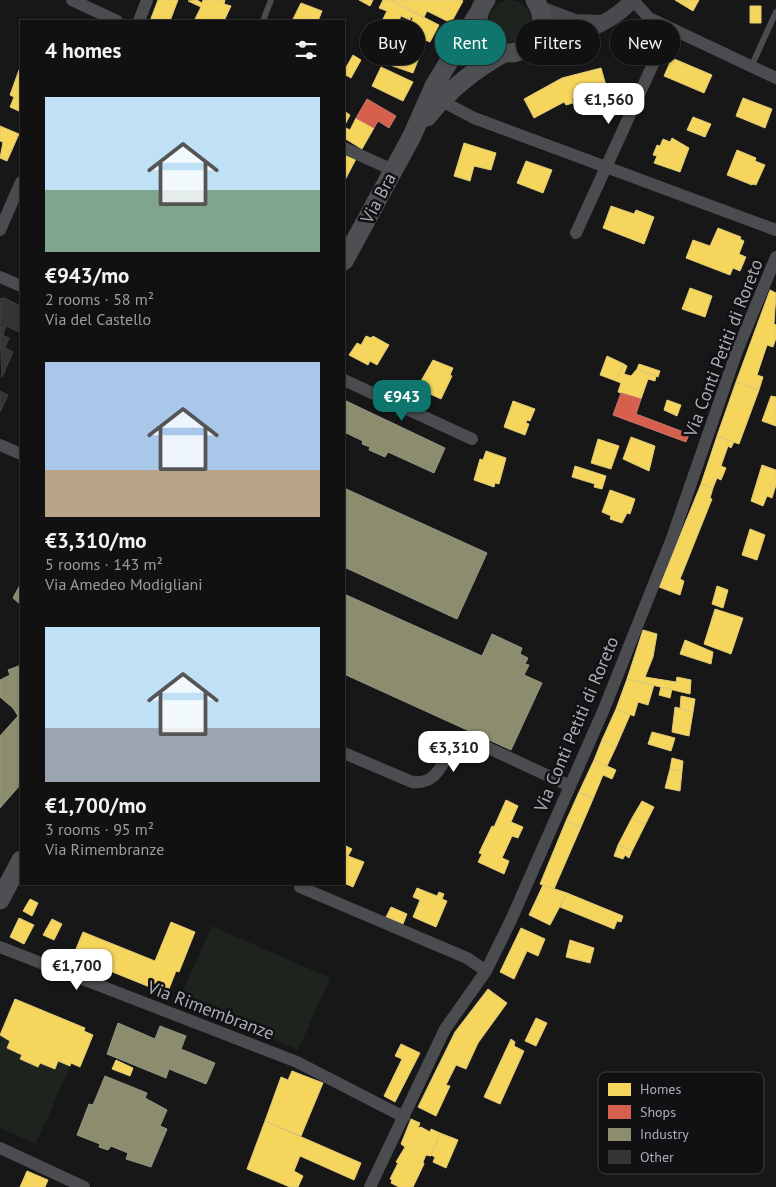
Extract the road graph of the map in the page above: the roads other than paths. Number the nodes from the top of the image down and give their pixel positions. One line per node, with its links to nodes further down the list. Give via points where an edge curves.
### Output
1 (72, 0): 8 (street)
2 (147, 0): 10 (street)
3 (271, 0): 11 (lane)
4 (633, 0): 15 (street); 16 (main road)
5 (537, 4): 13 (main road); 14 (main road)
6 (482, 7): 12 (main road, Via Bra); 22 (main road, Via Bra)
7 (776, 12): 20 (lane)
8 (94, 16): 9 (street)
9 (112, 20)
10 (139, 20)
11 (263, 20)
12 (479, 20)
13 (540, 20)
14 (571, 20)
15 (653, 20)
16 (600, 22)
17 (680, 34): 20 (street)
18 (482, 65): 22 (main road, Via Bra)
19 (652, 65): 24 (street)
20 (751, 67): 21 (street)
21 (776, 78)
22 (435, 98): 24 (street, via 474,118); 25 (main road, Via Bra)
23 (345, 148): 25 (street)
24 (604, 166): 28 (street); 29 (street)
25 (393, 170): 31 (main road, Via Bra)
26 (20, 184): 27 (street)
27 (0, 230)
28 (776, 230)
29 (576, 233)
30 (776, 257): 39 (street, Via Conti Petiti di Roreto, via 737,351 671,541)
31 (345, 259)
32 (0, 277): 33 (street)
33 (20, 286)
34 (345, 380): 35 (street)
35 (472, 439)
36 (0, 445): 37 (street)
37 (20, 454)
38 (345, 753): 39 (street, via 421,783 436,775 456,743 469,739)
39 (570, 786): 44 (street, Via Conti Petiti di Roreto)
40 (20, 862): 42 (main road)
41 (300, 887): 44 (street, via 466,958)
42 (0, 900)
43 (0, 947): 45 (street, Via Rimembranze, via 297,1062)
44 (486, 971): 45 (street, Via Conti Petiti di Roreto, via 445,1029)
45 (404, 1117): 48 (street, Via Conti Petiti di Roreto)
46 (0, 1148): 47 (street)
47 (84, 1187)
48 (370, 1187)

